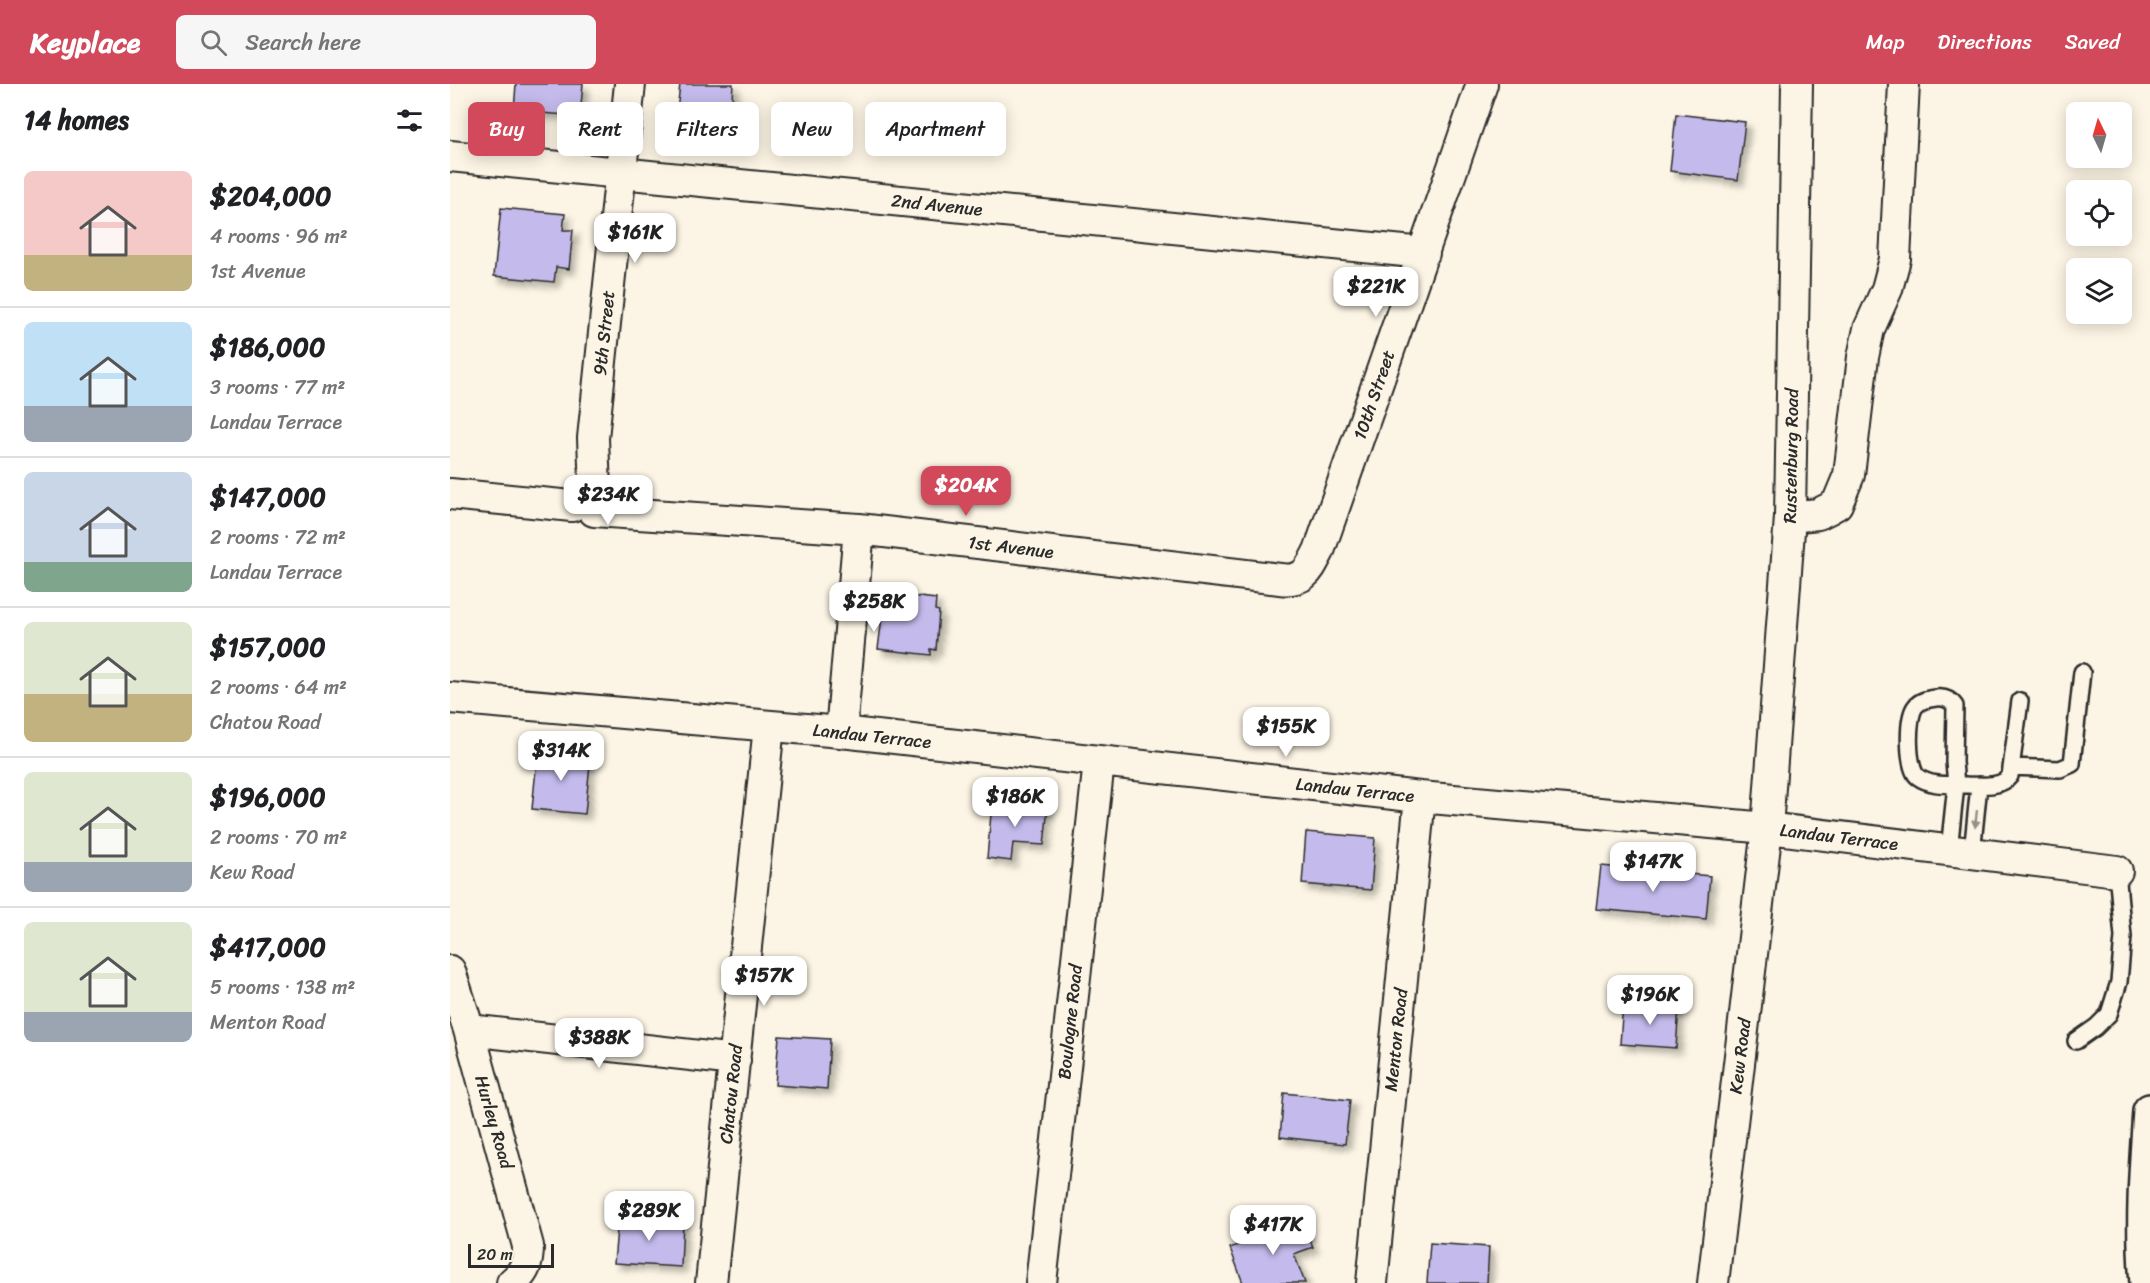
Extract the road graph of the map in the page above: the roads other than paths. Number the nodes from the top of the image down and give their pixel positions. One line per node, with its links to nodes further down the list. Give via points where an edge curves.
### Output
1 (630, 84): 6 (street, 9th Street)
2 (1482, 84): 7 (street, 10th Street)
3 (1797, 84): 10 (street, Rustenburg Road)
4 (1905, 84): 10 (street, via 1895,259 1865,347 1850,475 1837,504 1818,514)
5 (450, 156): 6 (street, 2nd Avenue)
6 (620, 174): 7 (street, 2nd Avenue); 9 (street, 9th Street)
7 (1424, 253): 12 (street, 10th Street)
8 (450, 494): 9 (street, 1st Avenue, via 528,500)
9 (586, 497): 11 (street, 1st Avenue, via 636,513)
10 (1790, 517): 23 (street, Rustenburg Road)
11 (859, 529): 12 (street, 1st Avenue, via 1290,580); 17 (street)
12 (1310, 569)
13 (2082, 672): 19 (lane, via 2072,764 2060,769)
14 (450, 698): 16 (street, Landau Terrace)
15 (2020, 701): 19 (lane)
16 (769, 726): 17 (street, Landau Terrace); 29 (street, Chatou Road)
17 (841, 732): 18 (street, Landau Terrace)
18 (1099, 762): 22 (street, Landau Terrace); 33 (street, Boulogne Road)
19 (2012, 767): 21 (lane, via 2005,782)
20 (1956, 784): 20 (lane, via 1955,706 1942,698 1920,702 1910,723 1912,772 1934,784); 21 (lane); 24 (lane)
21 (1979, 785): 24 (lane, one-way to 24)
22 (1420, 797): 23 (street, Landau Terrace); 34 (street, Menton Road)
23 (1767, 828): 24 (street, Landau Terrace); 35 (street, Kew Road)
24 (1961, 852): 25 (street, Landau Terrace)
25 (2117, 871): 28 (lane, via 2123,937 2119,982 2109,1014)
26 (450, 971): 27 (street, Hurley Road)
27 (469, 1030): 29 (street); 31 (street, Hurley Road, via 528,1246 528,1260)
28 (2076, 1041)
29 (735, 1060): 32 (street, Chatou Road)
30 (2150, 1111): 36 (main road, via 2144,1210)
31 (518, 1278)
32 (711, 1283)
33 (1041, 1283)
34 (1372, 1283)
35 (1713, 1283)
36 (2147, 1283)

